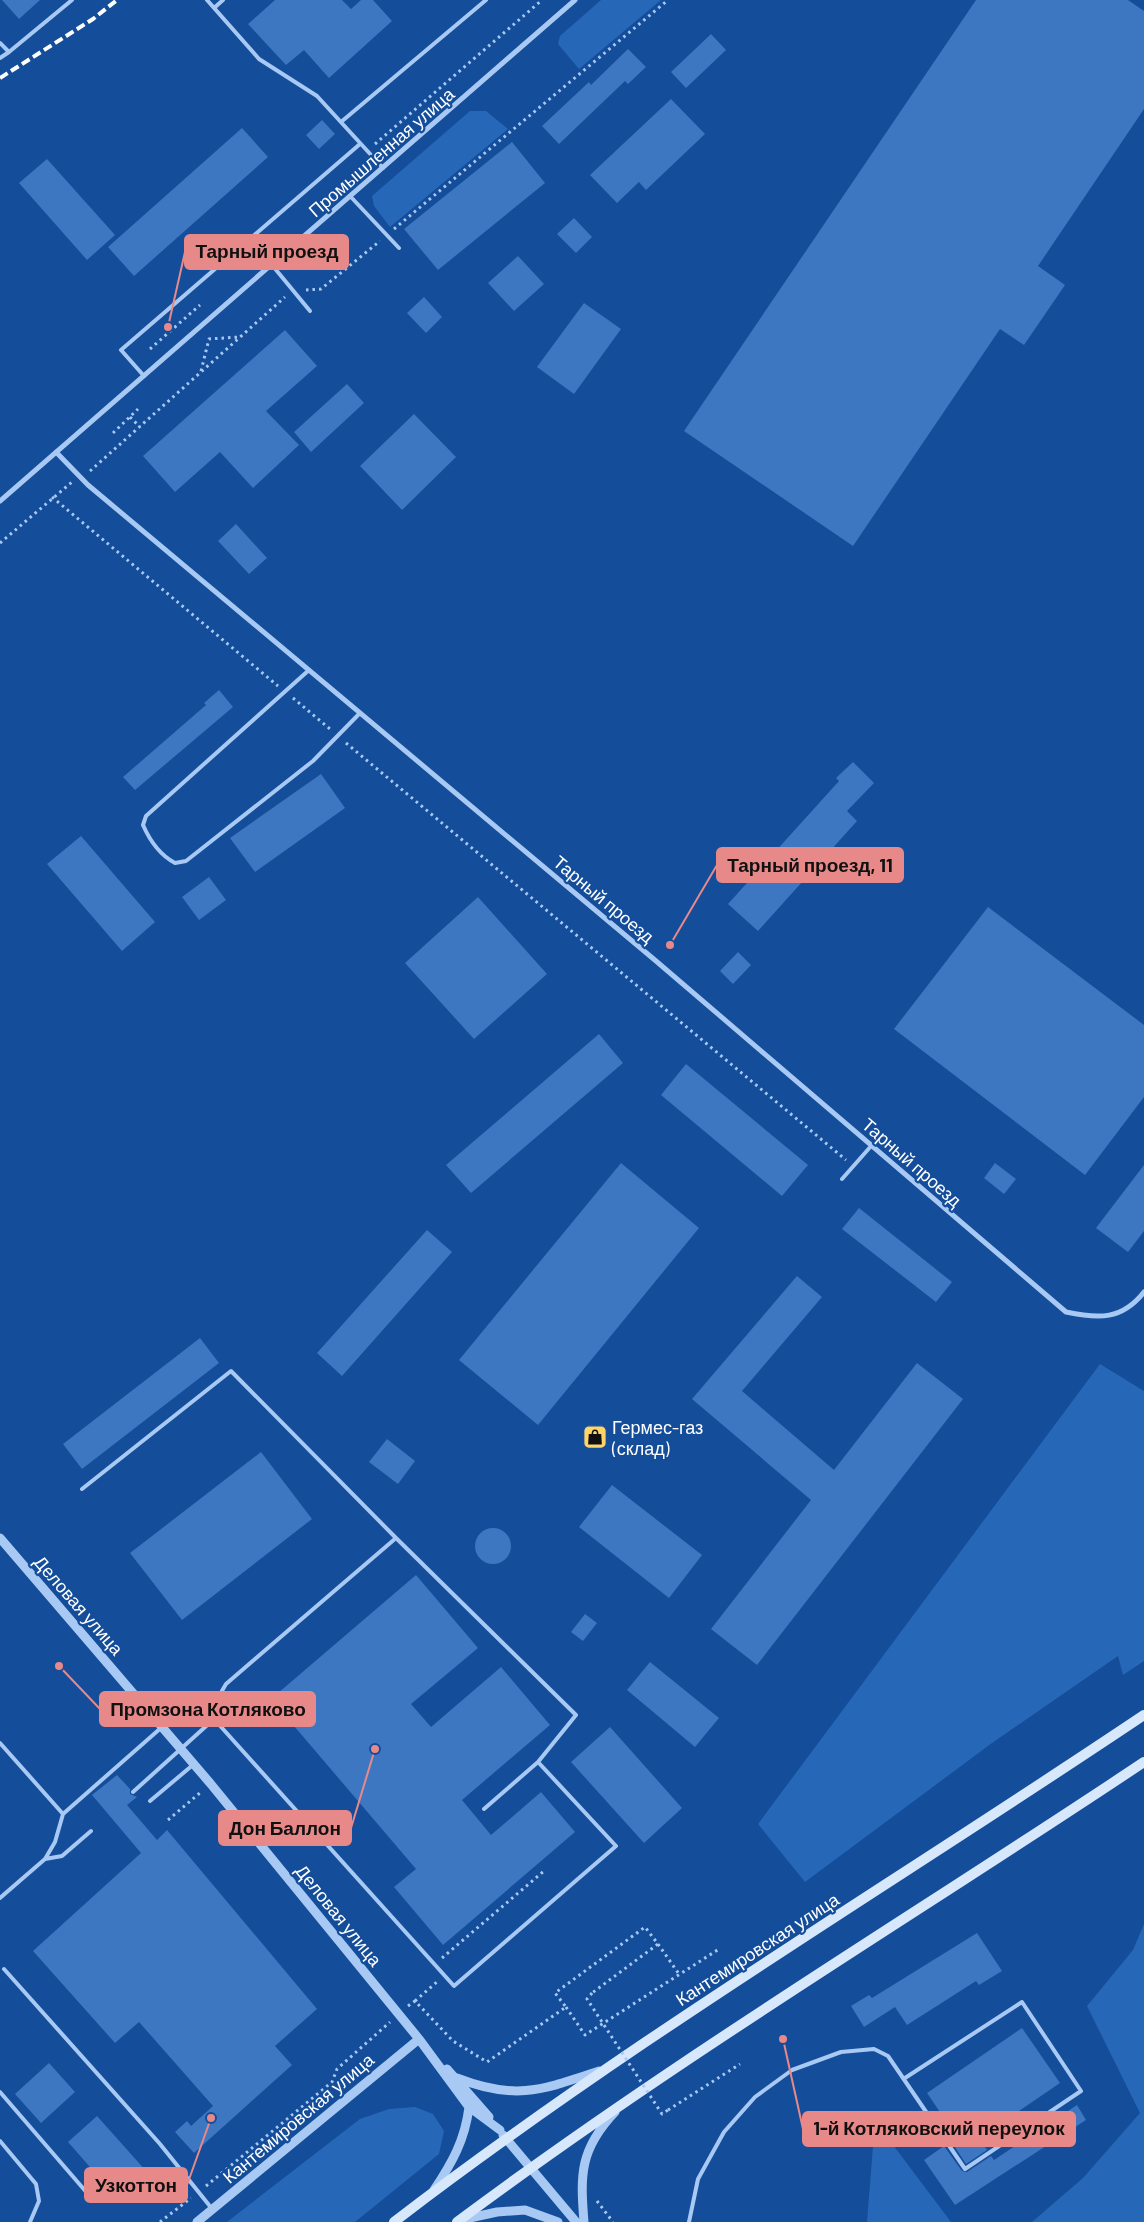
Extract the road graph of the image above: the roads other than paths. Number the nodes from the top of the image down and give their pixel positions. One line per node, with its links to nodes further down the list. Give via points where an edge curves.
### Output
1 (72, 0): 8 (lane)
2 (207, 0): 6 (lane)
3 (223, 0): 6 (lane)
4 (486, 0): 10 (lane)
5 (576, 0): 12 (street, Промышленная улица)
6 (214, 8): 10 (lane, via 259,59 318,96)
7 (0, 43): 8 (lane)
8 (9, 52): 9 (lane)
9 (0, 58)
10 (341, 122): 11 (lane)
11 (360, 144): 12 (lane); 17 (lane, via 121,350)
12 (382, 168): 13 (street, Промышленная улица)
13 (350, 196): 14 (lane); 15 (street, Промышленная улица)
14 (399, 248)
15 (272, 265): 16 (lane); 17 (street, Промышленная улица)
16 (310, 311)
17 (144, 376): 18 (street, Промышленная улица)
18 (56, 452): 19 (street, Промышленная улица); 20 (street, Тарный проезд, via 84,481)
19 (0, 500)
20 (309, 670): 21 (street, Тарный проезд); 21 (lane, via 146,816 143,825 164,857 175,863 186,861 313,761)
21 (360, 713): 22 (street, Тарный проезд)
22 (872, 1145): 23 (lane); 24 (street, Тарный проезд, via 1066,1312 1091,1317 1118,1314 1135,1303)
23 (842, 1179)
24 (1144, 1292)
25 (82, 1489): 27 (lane, via 231,1371)
26 (0, 1538): 30 (street, Деловая улица)
27 (396, 1538): 29 (lane, via 226,1684 212,1708); 33 (lane, via 576,1715)
28 (1144, 1714): 45 (main road, Кантемировская улица, via 988,1819 709,1997)
29 (214, 1718): 32 (lane); 33 (lane, via 454,1986 616,1846)
30 (162, 1727): 32 (street, Деловая улица); 39 (lane)
31 (0, 1743): 39 (lane)
32 (181, 1749): 35 (street, Деловая улица); 36 (lane)
33 (538, 1762): 38 (lane)
34 (1144, 1762): 49 (main road)
35 (194, 1764): 37 (lane); 44 (street, Деловая улица)
36 (133, 1792)
37 (150, 1801)
38 (484, 1809)
39 (63, 1814): 41 (lane, via 55,1842)
40 (91, 1831): 41 (lane, via 62,1856)
41 (45, 1859): 42 (lane)
42 (0, 1898)
43 (4, 1969): 57 (lane, via 160,2144)
44 (419, 2039): 46 (street); 50 (street); 57 (street, Кантемировская улица)
45 (608, 2068): 46 (street, via 553,2087 514,2093 485,2089); 52 (main road, Кантемировская улица)
46 (455, 2077): 51 (street)
47 (905, 2078): 47 (lane, via 965,2169 1081,2091 1022,2002); 65 (lane, via 888,2056 874,2050 841,2052 792,2070 755,2097 724,2132 698,2179)
48 (0, 2092): 56 (lane)
49 (628, 2099): 54 (main road); 64 (street, via 599,2130 588,2151 581,2180)
50 (469, 2107): 51 (street); 55 (street, via 457,2154)
51 (500, 2130): 52 (street)
52 (507, 2140): 54 (street); 55 (main road, Кантемировская улица)
53 (0, 2141): 59 (lane, via 36,2184 39,2201)
54 (531, 2168): 61 (main road); 63 (street)
55 (431, 2194): 60 (main road, Кантемировская улица)
56 (94, 2201)
57 (212, 2210): 58 (street, Кантемировская улица)
58 (200, 2221)
59 (30, 2222)
60 (394, 2222)
61 (458, 2222): 62 (street, via 497,2212 525,2210)
62 (558, 2222)
63 (576, 2222)
64 (584, 2222)
65 (689, 2222)

